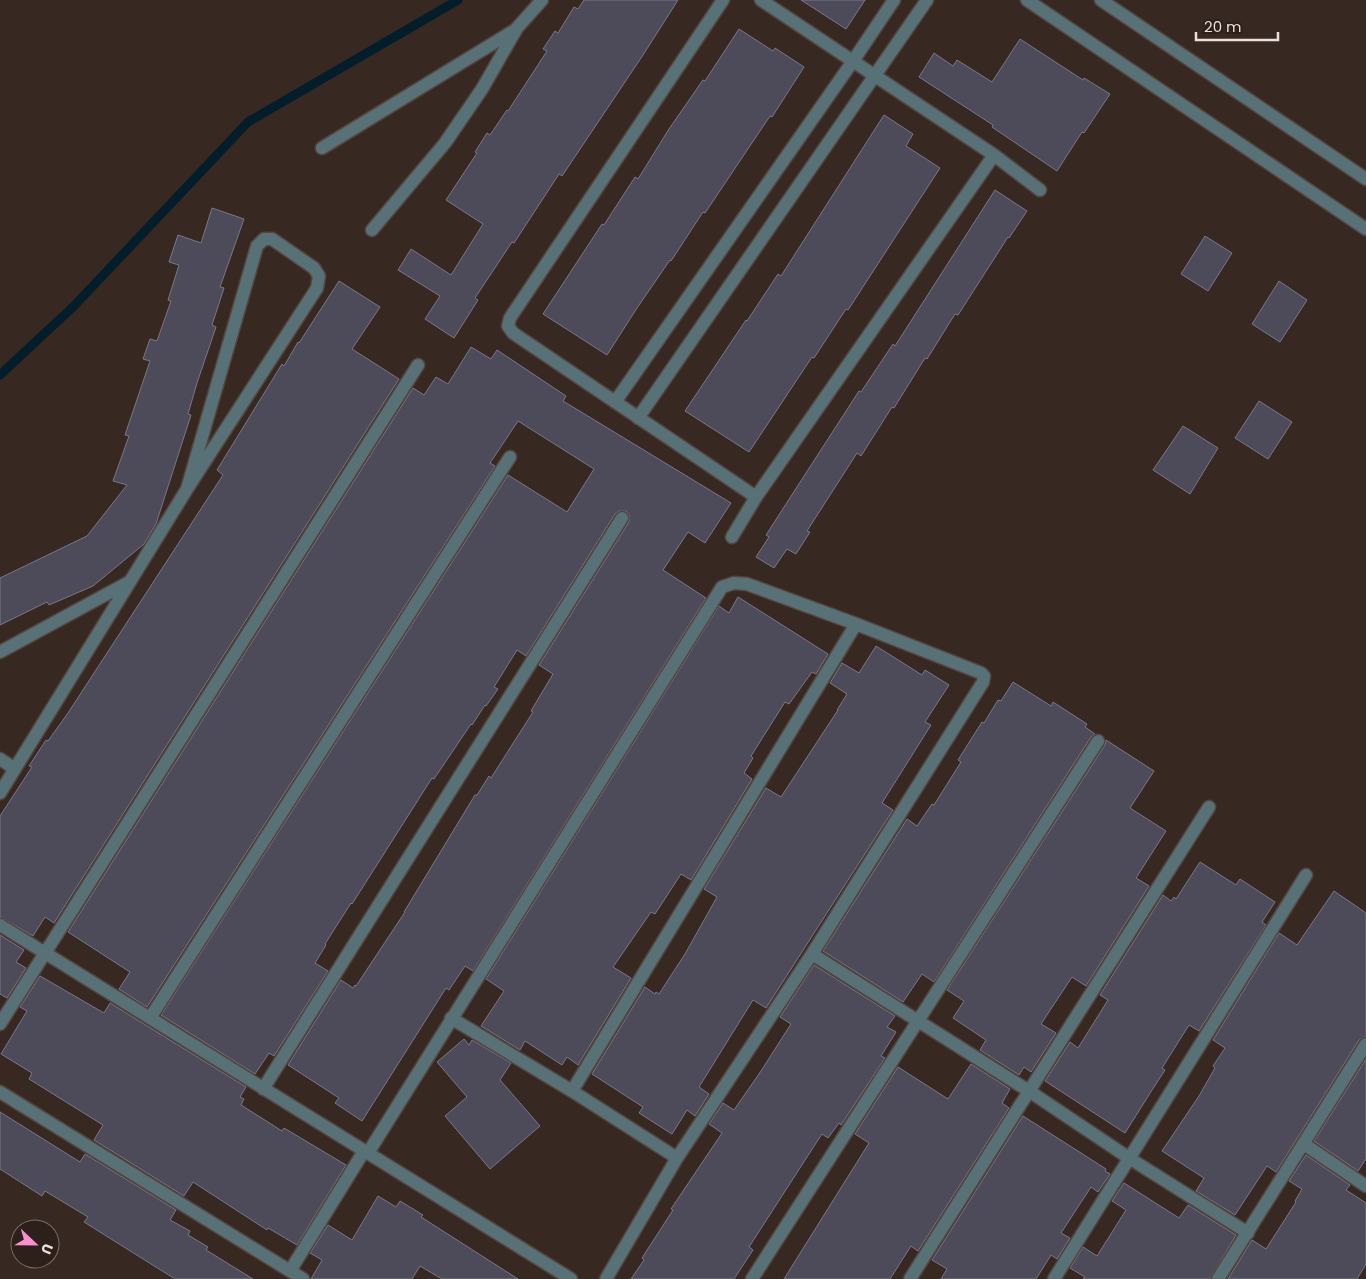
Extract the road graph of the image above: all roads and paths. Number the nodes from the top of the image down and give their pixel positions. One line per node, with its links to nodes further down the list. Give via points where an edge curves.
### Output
1 (542, 0): 8 (street)
2 (723, 0): 18 (street, via 510,318 508,326 513,333)
3 (762, 0): 9 (street)
4 (894, 0): 9 (street)
5 (927, 0): 10 (street)
6 (1027, 0): 15 (street)
7 (1101, 0): 13 (street)
8 (517, 28): 11 (street); 16 (street, via 482,89 445,143)
9 (853, 61): 10 (street); 18 (street)
10 (875, 75): 12 (street); 19 (street)
11 (322, 148)
12 (994, 155): 14 (street); 22 (street)
13 (1366, 179)
14 (1040, 190)
15 (1366, 229)
16 (372, 230)
17 (418, 365): 35 (street)
18 (615, 402): 19 (street)
19 (638, 418): 22 (street)
20 (510, 457): 37 (street)
21 (187, 489): 21 (street, via 317,288 319,276 314,268 272,239 264,239 257,246); 25 (street)
22 (756, 497): 24 (street)
23 (622, 518): 42 (street)
24 (732, 536)
25 (131, 580): 27 (street); 30 (street)
26 (856, 624): 36 (street, via 981,673 984,682); 38 (street, via 747,584 734,583 722,587); 43 (street)
27 (0, 652)
28 (1098, 741): 39 (street)
29 (0, 759): 30 (street)
30 (15, 768): 31 (street)
31 (0, 793)
32 (1209, 807): 44 (street)
33 (1306, 875): 49 (street)
34 (0, 926): 35 (street)
35 (44, 953): 37 (street); 40 (street)
36 (812, 954): 39 (street); 48 (street)
37 (150, 1018): 42 (street)
38 (451, 1018): 43 (street); 47 (street)
39 (918, 1021): 44 (street); 56 (street)
40 (0, 1024)
41 (1366, 1044): 46 (street)
42 (263, 1089): 47 (street)
43 (572, 1090): 48 (street)
44 (1029, 1091): 49 (street); 57 (street)
45 (0, 1092): 52 (street)
46 (1304, 1144): 50 (street); 51 (street)
47 (366, 1152): 52 (street); 54 (street)
48 (677, 1158): 55 (street)
49 (1129, 1158): 51 (street); 58 (street)
50 (1366, 1186)
51 (1248, 1233): 59 (street)
52 (290, 1271): 53 (street)
53 (303, 1279)
54 (571, 1279)
55 (606, 1279)
56 (752, 1279)
57 (910, 1279)
58 (1054, 1279)
59 (1218, 1279)

